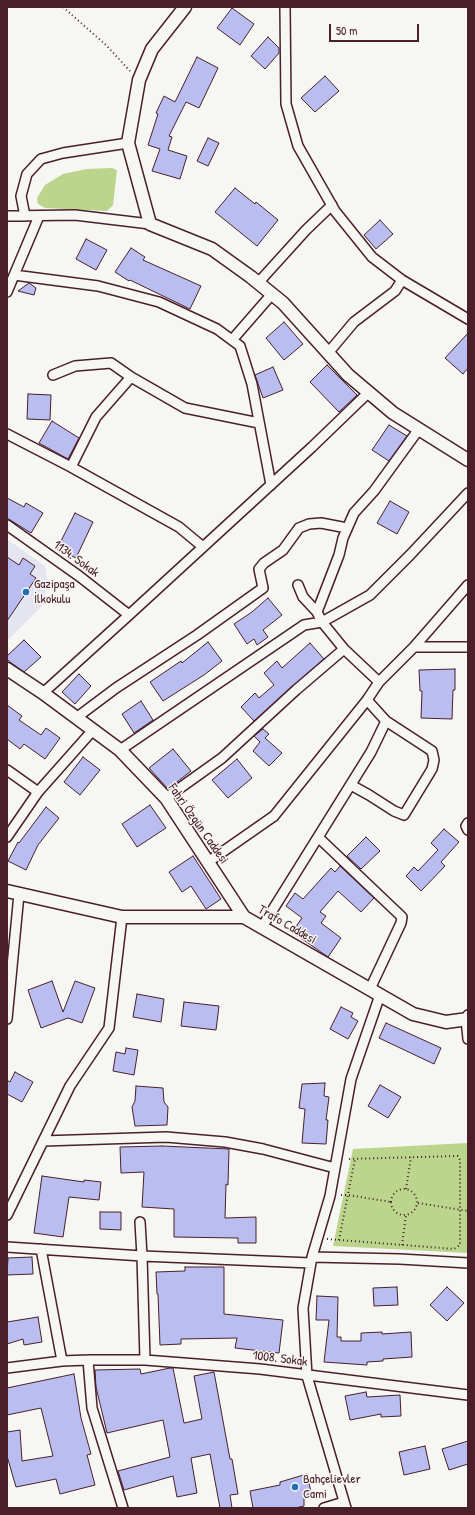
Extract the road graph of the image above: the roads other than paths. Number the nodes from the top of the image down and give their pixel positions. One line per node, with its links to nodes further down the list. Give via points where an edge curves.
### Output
1 (185, 7): 3 (street, via 152,49 139,80)
2 (285, 7): 4 (street, via 286,104 298,146)
3 (128, 143): 6 (street, via 41,159 27,174 21,196); 8 (street)
4 (332, 205): 10 (street, via 372,257); 11 (street)
5 (7, 216): 6 (street)
6 (24, 216): 7 (street)
7 (39, 216): 8 (street, via 75,215); 9 (street)
8 (150, 224): 11 (street, via 212,249)
9 (14, 275): 12 (street); 15 (street, via 98,286 159,302 217,329)
10 (402, 280): 14 (street); 16 (street, via 395,290 354,322)
11 (258, 283): 13 (street)
12 (7, 292)
13 (272, 294): 15 (street); 16 (street)
14 (466, 316)
15 (232, 340): 20 (street, via 240,346 250,376)
16 (328, 353): 19 (street)
17 (53, 375): 18 (street, via 74,366 111,363)
18 (131, 377): 20 (street, via 184,408); 24 (street, via 96,416)
19 (369, 392): 21 (street, via 393,413); 25 (street)
20 (259, 423): 25 (street)
21 (418, 429): 23 (street); 28 (street, via 374,491 354,513)
22 (7, 434): 24 (street)
23 (468, 460)
24 (71, 467): 29 (street, via 179,527)
25 (271, 485): 29 (street)
26 (468, 493): 34 (street, via 370,595)
27 (7, 525): 33 (street, 1134. Sokak)
28 (347, 528): 32 (street); 42 (street, via 321,523 299,528 283,550 259,569 263,588)
29 (203, 547): 33 (street)
30 (298, 585): 32 (street, via 303,596)
31 (468, 585): 35 (street)
32 (317, 612): 34 (street)
33 (129, 615): 40 (street)
34 (322, 622): 37 (street); 45 (street, via 304,625)
35 (414, 647): 36 (street); 39 (street)
36 (468, 647)
37 (344, 649): 39 (street); 49 (street, via 222,758)
38 (7, 669): 40 (street, Fahri Özgün Caddesi)
39 (379, 682): 41 (street)
40 (43, 692): 42 (street, Fahri Özgün Caddesi)
41 (367, 700): 43 (street); 54 (street, via 274,816)
42 (76, 718): 44 (street, Fahri Özgün Caddesi)
43 (386, 721): 47 (street, via 371,752); 47 (street, via 432,751 432,769 404,815)
44 (93, 730): 45 (street, Fahri Özgün Caddesi); 48 (street)
45 (120, 750): 49 (street, Fahri Özgün Caddesi)
46 (7, 770): 48 (street)
47 (350, 785): 53 (street)
48 (38, 792): 52 (street)
49 (166, 798): 54 (street, Fahri Özgün Caddesi)
50 (468, 823): 51 (street)
51 (468, 830)
52 (7, 837)
53 (319, 838): 59 (street); 60 (street, via 402,917)
54 (208, 862): 58 (street, Fahri Özgün Caddesi)
55 (7, 891): 56 (street, Trafo Caddesi)
56 (19, 894): 57 (street, Trafo Caddesi); 62 (street)
57 (122, 917): 58 (street, Trafo Caddesi); 64 (street, via 109,1028 70,1086)
58 (244, 917): 59 (street, Trafo Caddesi)
59 (262, 927): 60 (street, Trafo Caddesi)
60 (375, 992): 61 (street, Trafo Caddesi, via 413,1014 446,1022); 65 (street, via 351,1079)
61 (467, 1017): 63 (street)
62 (7, 1019)
63 (468, 1039)
64 (43, 1141): 65 (street, via 166,1137 225,1142); 66 (street)
65 (336, 1164): 71 (street, via 330,1196)
66 (7, 1215)
67 (140, 1222): 70 (street)
68 (7, 1247): 69 (street)
69 (41, 1249): 70 (street); 75 (street)
70 (142, 1256): 71 (street); 74 (street)
71 (311, 1260): 72 (street, via 400,1259); 77 (street, via 303,1308)
72 (468, 1263)
73 (88, 1360): 74 (street, 1008. Sokak); 75 (street, 1008. Sokak); 80 (street, via 92,1408)
74 (145, 1360): 77 (street, 1008. Sokak, via 260,1369)
75 (62, 1361): 76 (street, 1008. Sokak)
76 (7, 1368)
77 (307, 1376): 78 (street, 1008. Sokak); 79 (street)
78 (468, 1395)
79 (345, 1505): 81 (street)
80 (122, 1508)
81 (324, 1508)

